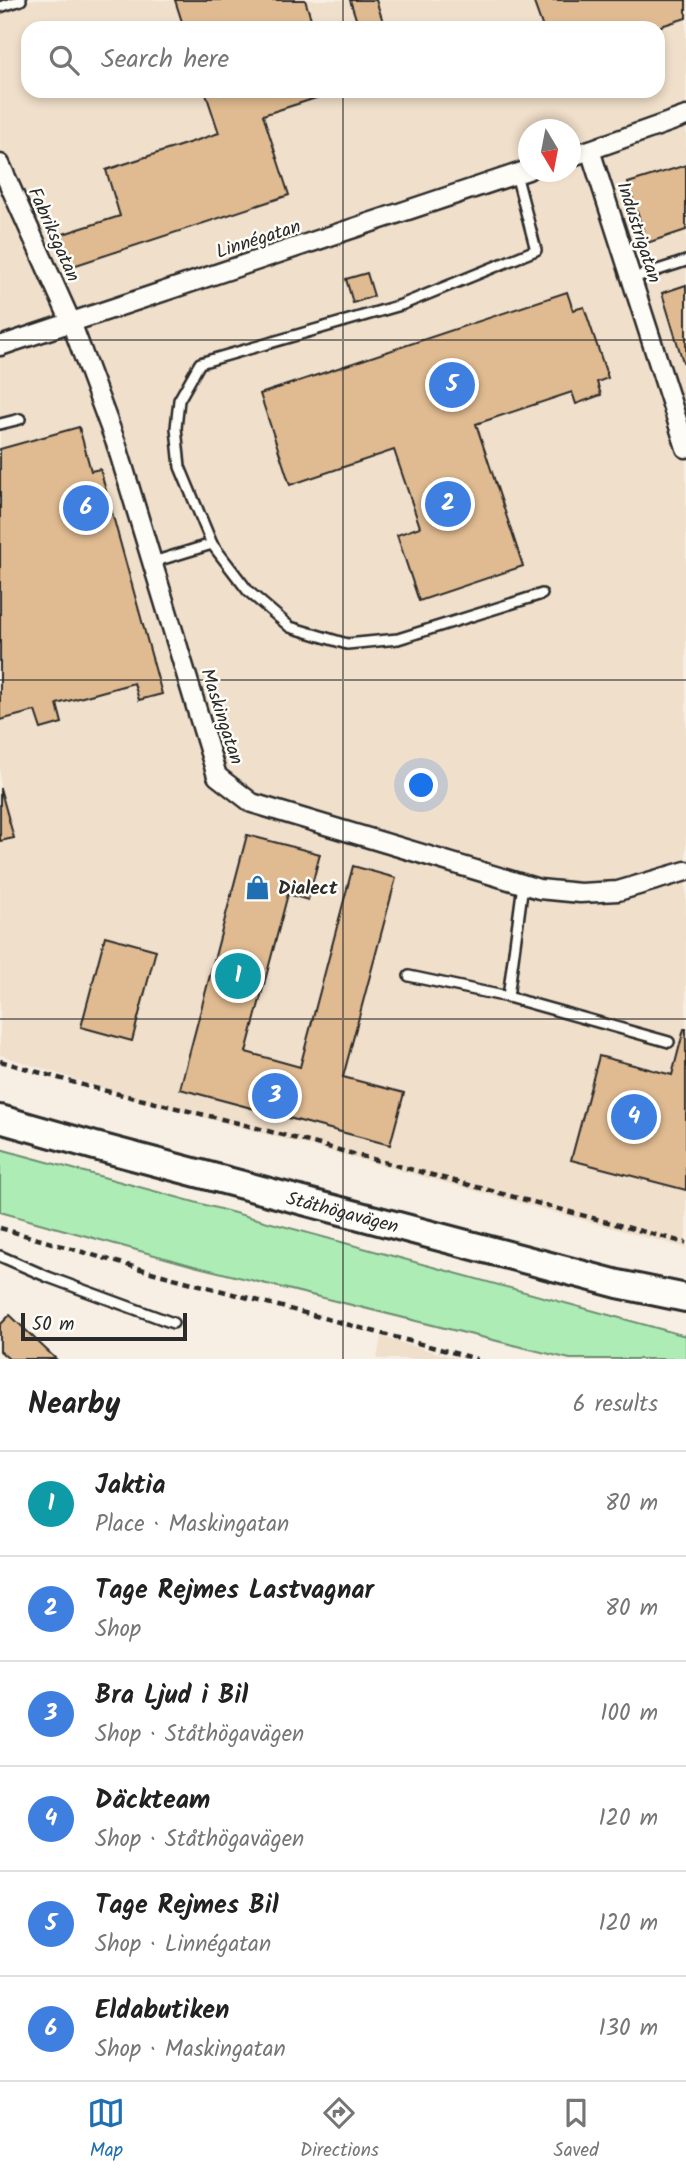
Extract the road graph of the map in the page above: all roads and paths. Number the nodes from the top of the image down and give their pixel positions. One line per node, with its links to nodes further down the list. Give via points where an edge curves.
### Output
1 (21, 0): 2 (lane)
2 (0, 6)
3 (686, 116): 4 (street)
4 (590, 150): 5 (street); 10 (street, Industrigatan)
5 (581, 153)
6 (0, 164): 11 (street, Fabriksgatan)
7 (518, 173): 11 (street, Linnégatan)
8 (524, 182): 16 (lane, via 536,250 401,305 200,363 179,400 176,428 180,467)
9 (686, 261): 10 (lane)
10 (633, 278): 15 (street, Industrigatan)
11 (71, 322): 12 (street, Linnégatan); 17 (street, Maskingatan)
12 (0, 346)
13 (20, 419): 14 (lane)
14 (0, 424)
15 (686, 448)
16 (212, 544): 17 (lane); 18 (lane, via 248,591 290,627 347,644 398,639)
17 (153, 562): 20 (street, Maskingatan, via 218,776 252,803)
18 (542, 594)
19 (686, 871): 20 (street, Maskingatan, via 618,891 580,893)
20 (523, 884): 22 (lane)
21 (409, 976): 22 (lane)
22 (508, 997): 23 (lane)
23 (669, 1042)
24 (0, 1061): 27 (path)
25 (0, 1119): 29 (main road, Ståthögavägen, via 618,1284)
26 (0, 1228): 31 (path)
27 (686, 1243)
28 (0, 1256): 30 (lane)
29 (686, 1298)
30 (173, 1322)
31 (477, 1359)

